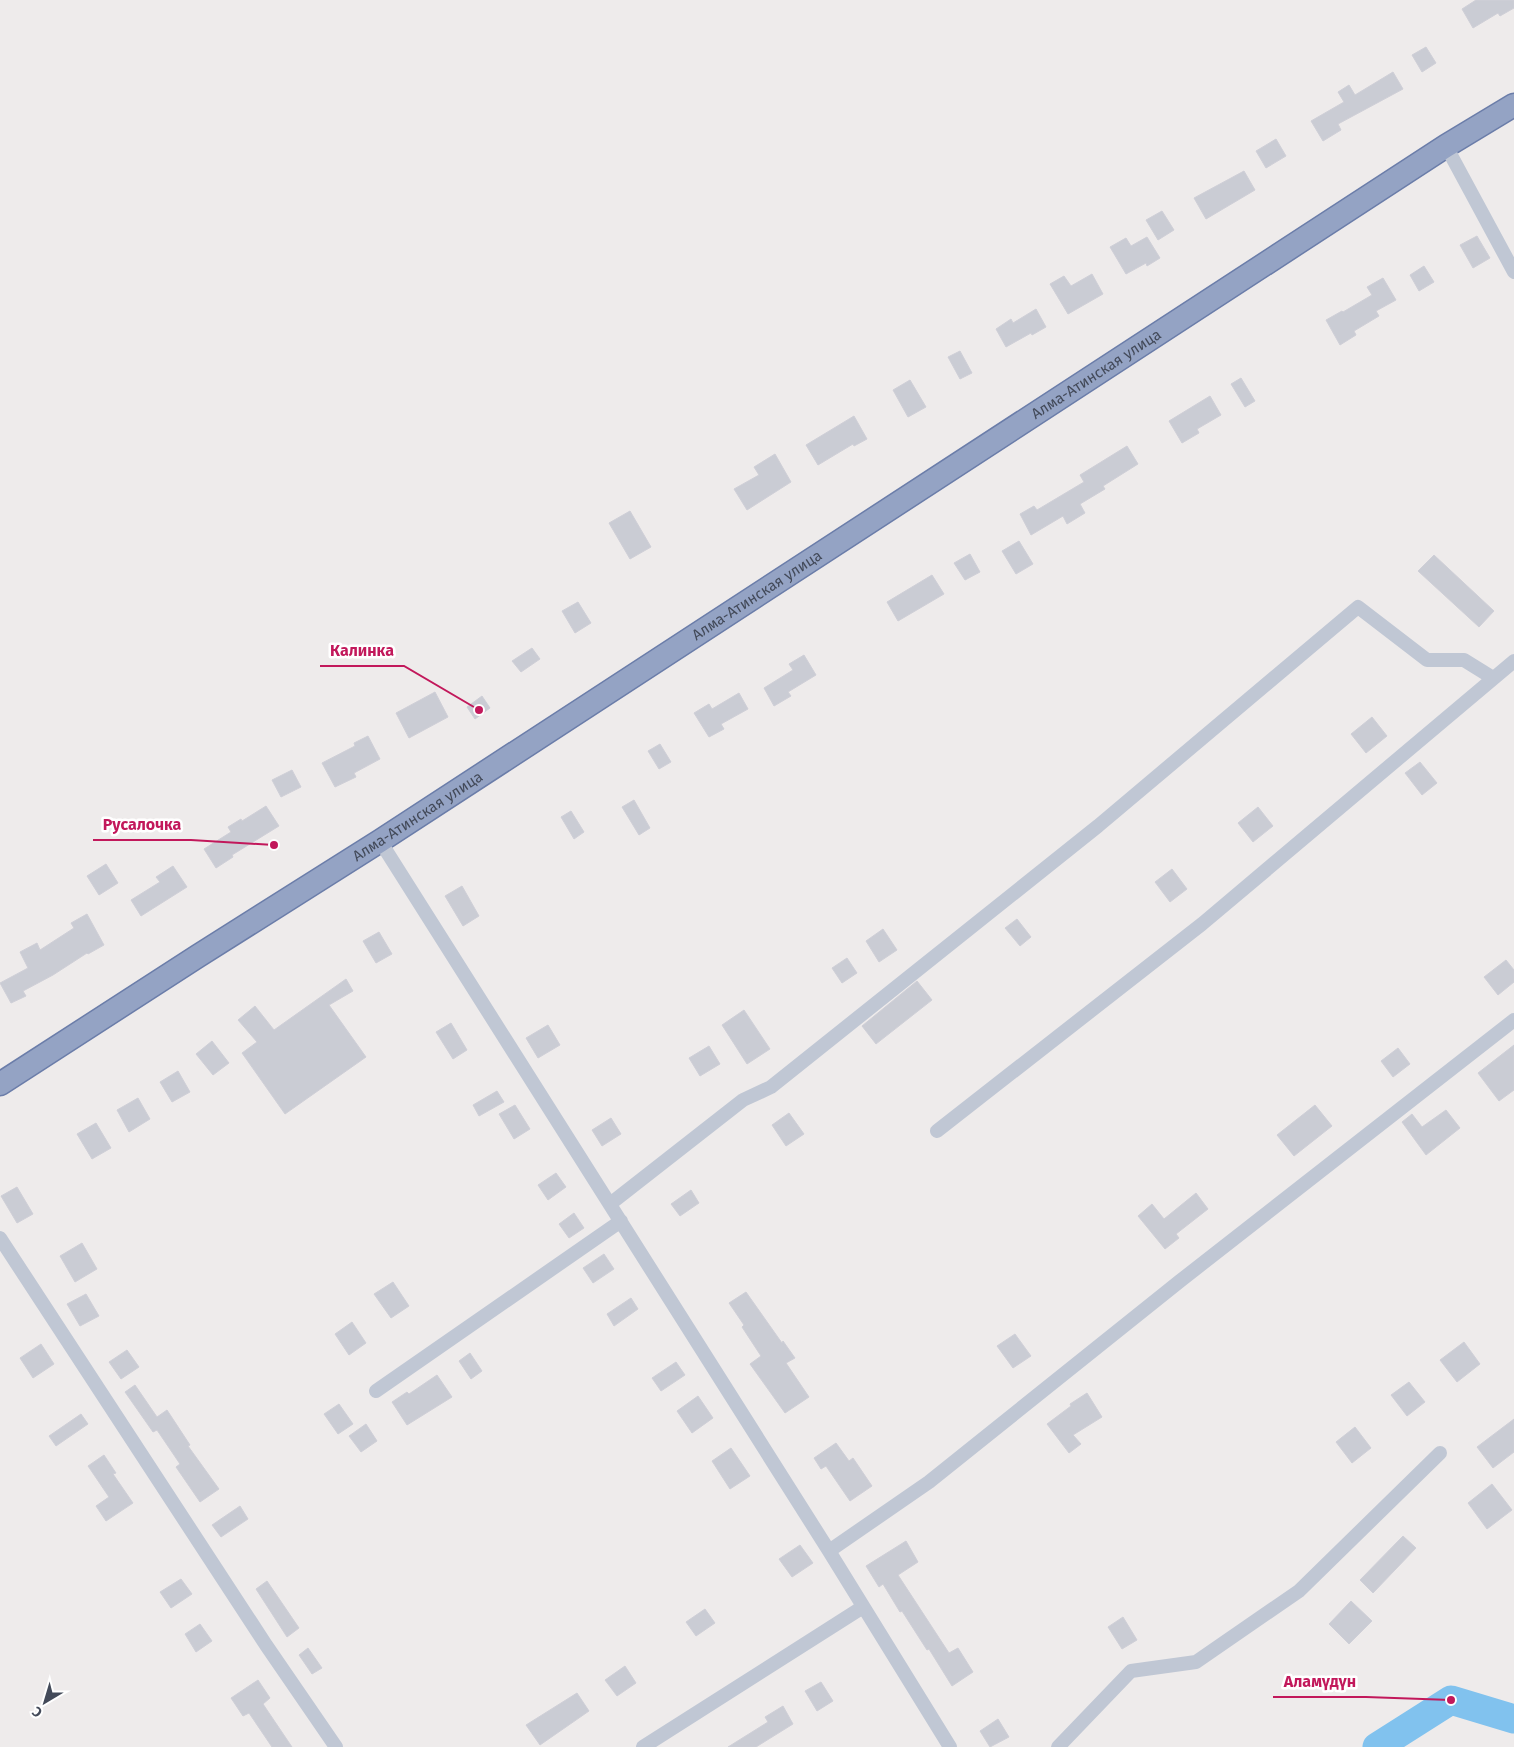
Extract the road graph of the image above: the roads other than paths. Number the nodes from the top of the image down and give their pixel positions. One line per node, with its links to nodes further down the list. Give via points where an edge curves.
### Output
1 (1514, 105): 2 (highway, Алма-Атинская улица)
2 (1446, 146): 3 (street); 6 (highway, Алма-Атинская улица)
3 (1514, 272)
4 (1514, 661): 5 (street)
5 (1493, 678): 9 (street, via 1202,924); 10 (street, via 1464,660 1426,660 1358,606 1098,826 936,956 771,1087 743,1100)
6 (380, 841): 8 (highway, Алма-Атинская улица); 10 (street)
7 (1514, 1020): 15 (street, via 929,1482)
8 (0, 1084)
9 (937, 1131)
10 (610, 1204): 11 (street)
11 (621, 1221): 13 (street); 15 (street)
12 (0, 1238): 17 (street)
13 (376, 1391)
14 (1440, 1453): 20 (street, via 1299,1591 1196,1662 1131,1671)
15 (830, 1551): 16 (street)
16 (864, 1607): 18 (street); 19 (street)
17 (336, 1747)
18 (643, 1747)
19 (950, 1747)
20 (1058, 1747)

